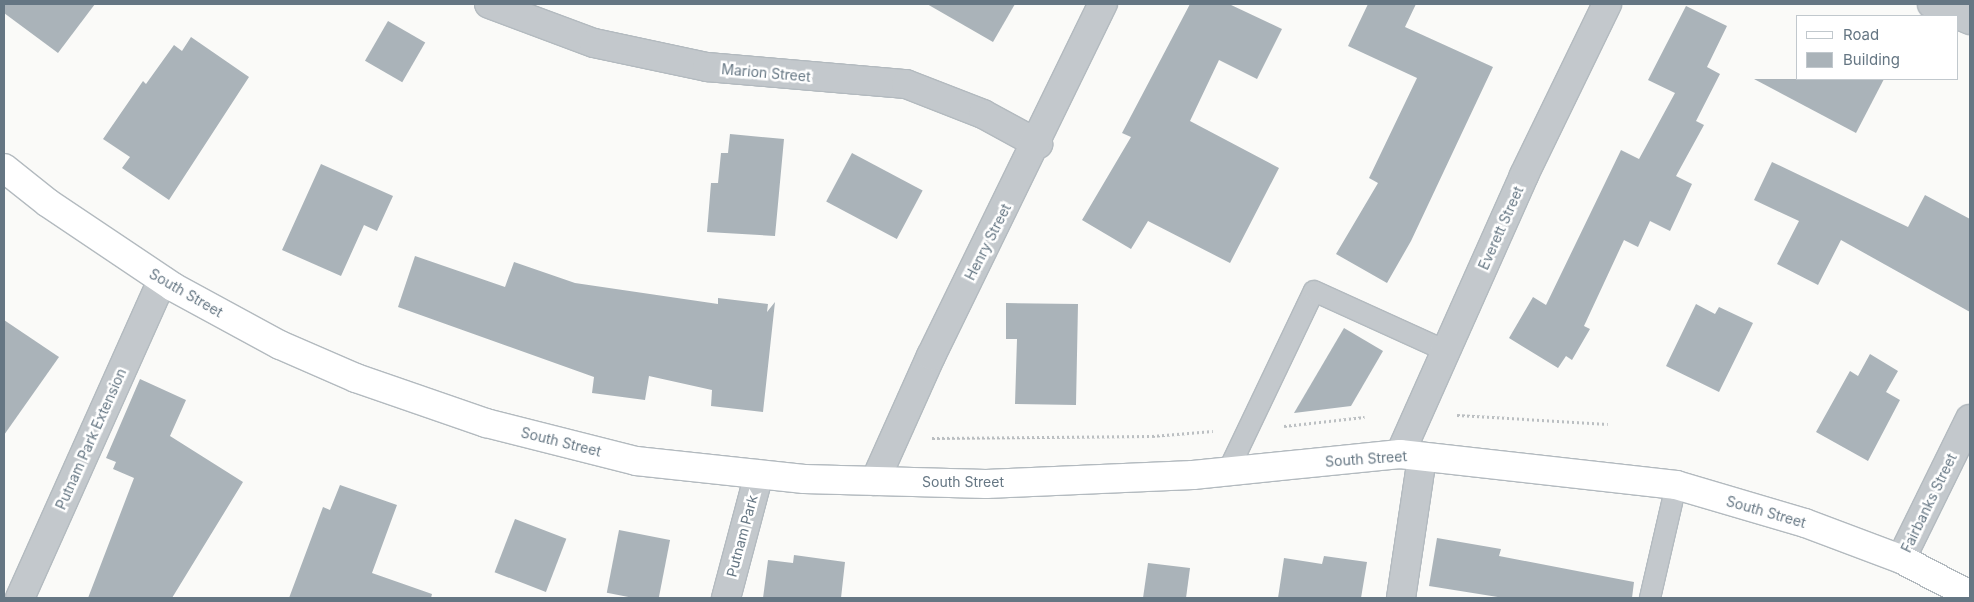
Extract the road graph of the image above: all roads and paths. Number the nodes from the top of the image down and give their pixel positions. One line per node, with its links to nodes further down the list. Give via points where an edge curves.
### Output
1 (490, 4): 6 (street, Marion Street, via 594,43 707,67 906,84 982,114)
2 (1103, 4): 6 (street, Henry Street)
3 (1607, 4): 9 (street, Everett Street)
4 (1932, 4): 5 (street)
5 (1958, 15)
6 (1038, 144): 19 (street, Henry Street, via 931,356)
7 (4, 168): 8 (main road, South Street, via 48,203)
8 (162, 280): 18 (main road, South Street, via 288,349 356,378 486,423 636,461); 23 (street, Putnam Park Extension)
9 (1446, 351): 14 (lane, via 1314,291); 16 (street, Everett Street)
10 (1454, 414): 13 (path)
11 (1365, 416): 14 (path)
12 (1970, 419): 21 (street, Fairbanks Street)
13 (1608, 424)
14 (1249, 428): 15 (path, via 1152,436); 17 (lane)
15 (928, 438)
16 (1411, 456): 17 (main road, South Street); 20 (main road, South Street); 25 (street, Everett Street)
17 (1228, 471): 19 (main road, South Street, via 986,484)
18 (759, 474): 19 (main road, South Street); 24 (street, Putnam Park)
19 (875, 481)
20 (1676, 485): 21 (main road, South Street, via 1805,523); 26 (lane)
21 (1901, 559): 22 (main road, South Street)
22 (1970, 595)
23 (20, 598)
24 (726, 598)
25 (1402, 598)
26 (1650, 598)

